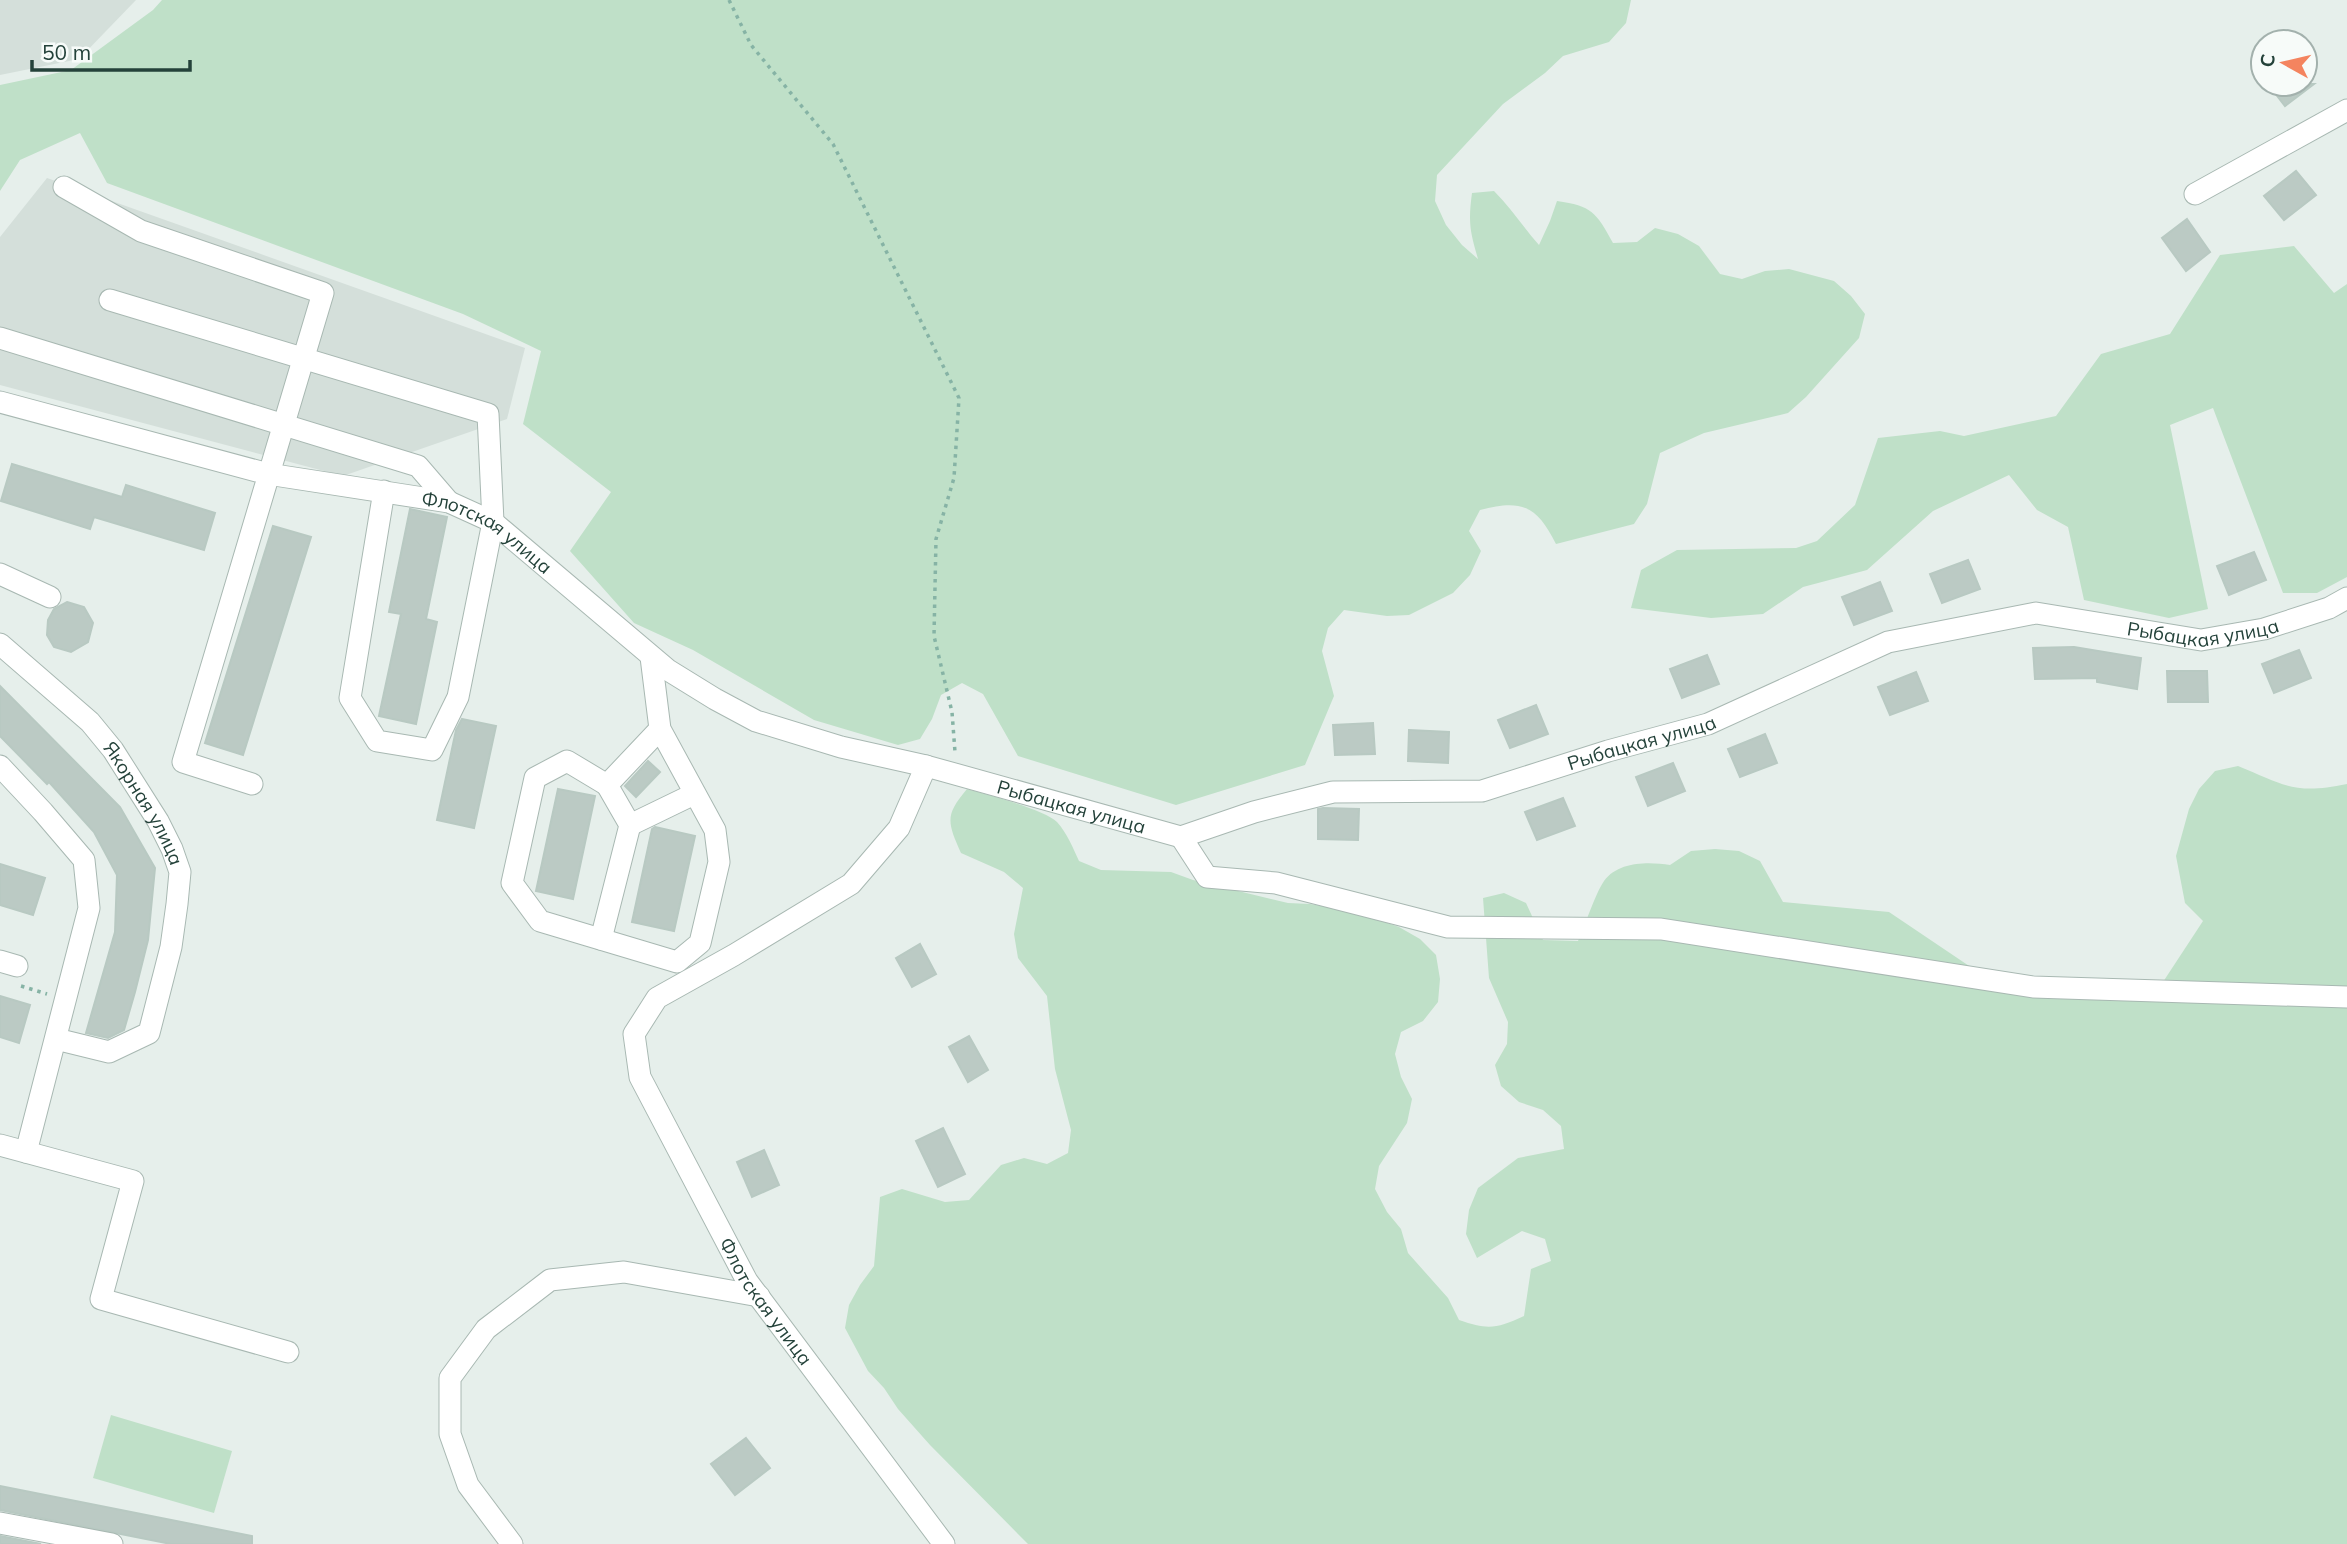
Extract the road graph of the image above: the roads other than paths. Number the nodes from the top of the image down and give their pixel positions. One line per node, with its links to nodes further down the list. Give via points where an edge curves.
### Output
1 (2347, 110): 3 (street)
2 (64, 187): 6 (street, via 141,231 323,293)
3 (2196, 194)
4 (110, 300): 6 (street)
5 (0, 338): 8 (street)
6 (303, 358): 8 (street); 12 (street, via 488,414)
7 (0, 402): 9 (street, Флотская улица)
8 (283, 425): 9 (street); 11 (street, via 418,466)
9 (268, 474): 10 (street, Флотская улица); 21 (street, via 183,762)
10 (384, 491): 11 (street, Флотская улица); 12 (street, via 350,698 377,741 432,750 458,698)
11 (449, 502): 12 (street, Флотская улица)
12 (493, 522): 17 (street, Флотская улица)
13 (0, 574): 14 (street)
14 (50, 597)
15 (2347, 598): 25 (street, Рыбацкая улица, via 2264,629 2201,640 2036,613 1888,642 1708,724 1482,791 1333,792)
16 (0, 644): 28 (street, Якорная улица, via 90,722 113,750 158,821 180,872 171,947 149,1033 109,1052)
17 (651, 657): 18 (street); 20 (street, Флотская улица, via 756,721)
18 (660, 729): 22 (street); 23 (street)
19 (0, 766): 28 (street, via 84,860 89,908)
20 (926, 766): 25 (street, Рыбацкая улица); 31 (street, Флотская улица, via 899,828 851,884 657,998 634,1034 640,1077)
21 (252, 784)
22 (607, 785): 24 (street); 26 (street, via 567,761 535,778 512,883 540,921)
23 (694, 794): 24 (street); 26 (street, via 715,830 719,862 699,943 677,962)
24 (630, 825): 26 (street)
25 (1181, 837): 27 (street, via 1207,877 1276,883 1448,926 1661,929 2033,987)
26 (601, 939)
27 (2343, 994)
28 (56, 1038): 30 (street)
29 (0, 1145): 30 (street)
30 (26, 1152): 32 (street, via 133,1181 101,1299)
31 (759, 1296): 35 (street, via 624,1272 550,1280 486,1329 450,1378 450,1434 468,1485); 36 (street, Флотская улица)
32 (288, 1352)
33 (0, 1523): 34 (street)
34 (112, 1544)
35 (512, 1544)
36 (944, 1544)

